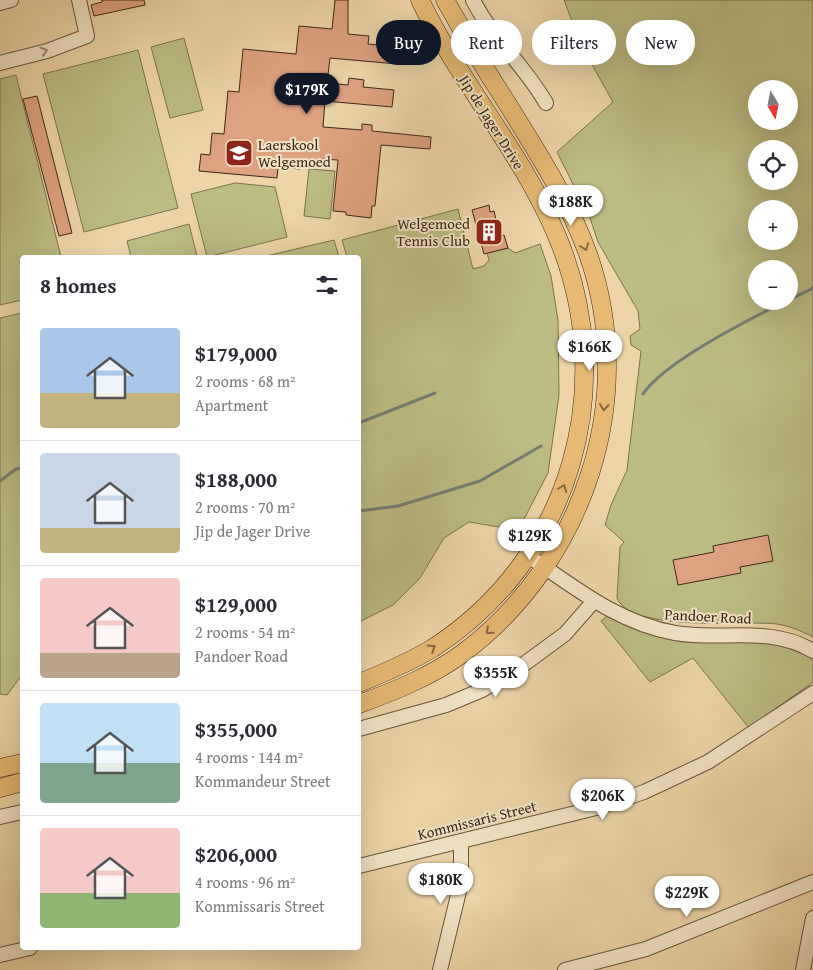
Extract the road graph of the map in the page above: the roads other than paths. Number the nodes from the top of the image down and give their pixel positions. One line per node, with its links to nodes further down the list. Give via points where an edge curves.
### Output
1 (11, 0): 6 (street)
2 (78, 0): 8 (street, one-way to 2, via 87,36)
3 (420, 0): 12 (main road, Jip de Jager Drive, via 447,51)
4 (444, 0): 7 (main road, Jip de Jager Drive)
5 (473, 0): 11 (street, via 487,26 527,72)
6 (0, 3)
7 (456, 20)
8 (0, 63)
9 (481, 65): 12 (main road, via 491,93 536,168 538,181)
10 (483, 65): 14 (main road, one-way to 14, via 542,160 580,233 596,283 605,335 602,428 586,488 570,526)
11 (546, 103)
12 (534, 189): 13 (main road, Jip de Jager Drive, one-way to 12, via 551,515 567,478 579,433 585,381 583,328 573,280)
13 (527, 556): 14 (street, Pandoer Road); 17 (main road, Jip de Jager Drive, one-way to 13, via 418,656 453,633 493,599)
14 (545, 568): 15 (street, Pandoer Road); 19 (main road, one-way to 19, via 508,613 460,654 403,687)
15 (594, 601): 16 (street, Pandoer Road, via 626,619 677,634 773,636 793,640); 20 (street, via 565,634 482,690 446,705)
16 (813, 651)
17 (361, 682)
18 (813, 692): 27 (street, Kommissaris Street, via 708,762 651,789 596,808)
19 (361, 703)
20 (361, 728)
21 (20, 763): 22 (main road)
22 (0, 768)
23 (20, 783): 24 (main road)
24 (0, 788)
25 (20, 813): 26 (street)
26 (0, 818)
27 (461, 841): 28 (street, Kommissaris Street); 33 (street, via 461,883)
28 (361, 866)
29 (813, 882): 34 (street, via 646,949)
30 (813, 918): 35 (street)
31 (21, 950): 32 (street)
32 (0, 955)
33 (440, 970)
34 (565, 970)
35 (803, 970)

